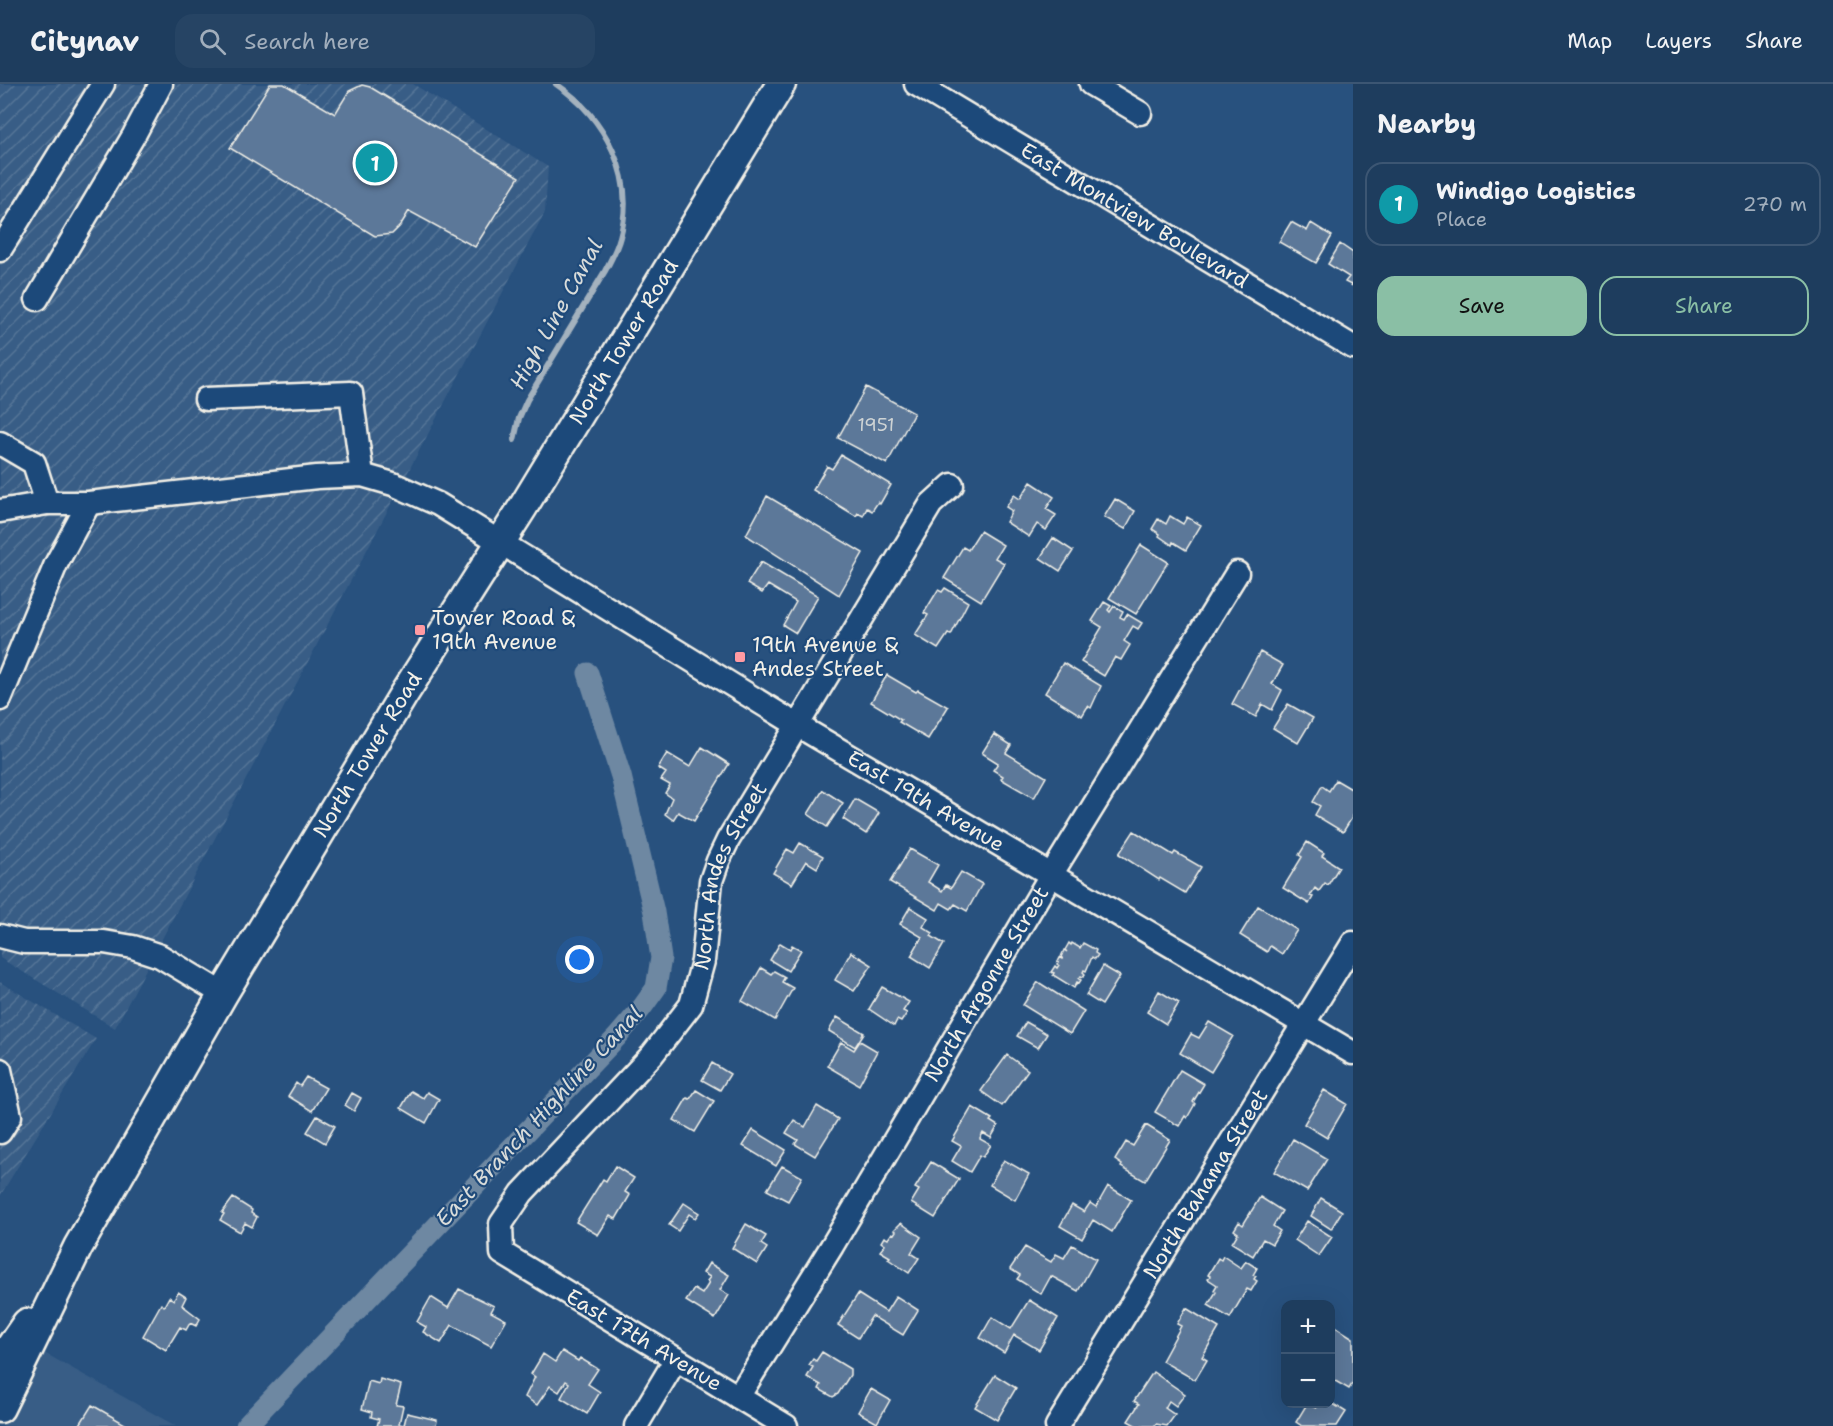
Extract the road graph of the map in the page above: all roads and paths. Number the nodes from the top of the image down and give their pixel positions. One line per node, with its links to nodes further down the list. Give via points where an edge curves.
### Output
1 (103, 84): 7 (street)
2 (160, 84): 8 (street, via 135,135)
3 (781, 84): 17 (main road, North Tower Road)
4 (916, 84): 9 (street, East Montview Boulevard)
5 (1091, 84): 6 (street)
6 (1140, 112)
7 (0, 250)
8 (38, 299)
9 (1353, 347)
10 (206, 399): 12 (street, via 351,393)
11 (0, 443): 14 (street, via 34,463)
12 (362, 475): 15 (street, East 19th Avenue); 17 (street, East 19th Avenue, via 428,500)
13 (952, 485): 20 (street, North Andes Street, via 931,504)
14 (47, 502): 15 (street, East 19th Avenue); 16 (street, East 19th Avenue)
15 (88, 503): 19 (street, via 56,564)
16 (0, 511)
17 (501, 543): 20 (street, East 19th Avenue); 24 (main road, North Tower Road, via 402,697)
18 (1238, 573): 21 (street, North Argonne Street)
19 (0, 699)
20 (797, 725): 21 (street, East 19th Avenue); 30 (street, North Andes Street, via 718,861 711,881 704,962 691,1005 652,1055 522,1193 501,1224)
21 (1051, 875): 25 (street, East 19th Avenue); 33 (street, North Argonne Street, via 830,1250)
22 (0, 936): 24 (street, via 24,942 104,942 133,947 160,956)
23 (1353, 943): 25 (street, North Bahama Street)
24 (223, 994): 29 (main road, North Tower Road)
25 (1304, 1023): 26 (street, East 19th Avenue); 37 (street, North Bahama Street)
26 (1353, 1053)
27 (0, 1070): 28 (street, via 10,1116)
28 (0, 1132)
29 (78, 1247): 32 (main road, North Tower Road); 34 (main road, North Tower Road)
30 (502, 1253): 31 (street, East 17th Avenue)
31 (676, 1359): 33 (street, East 17th Avenue); 35 (street)
32 (0, 1362)
33 (738, 1397): 36 (street, East 17th Avenue)
34 (0, 1408)
35 (636, 1426)
36 (786, 1426)
37 (1057, 1426)

